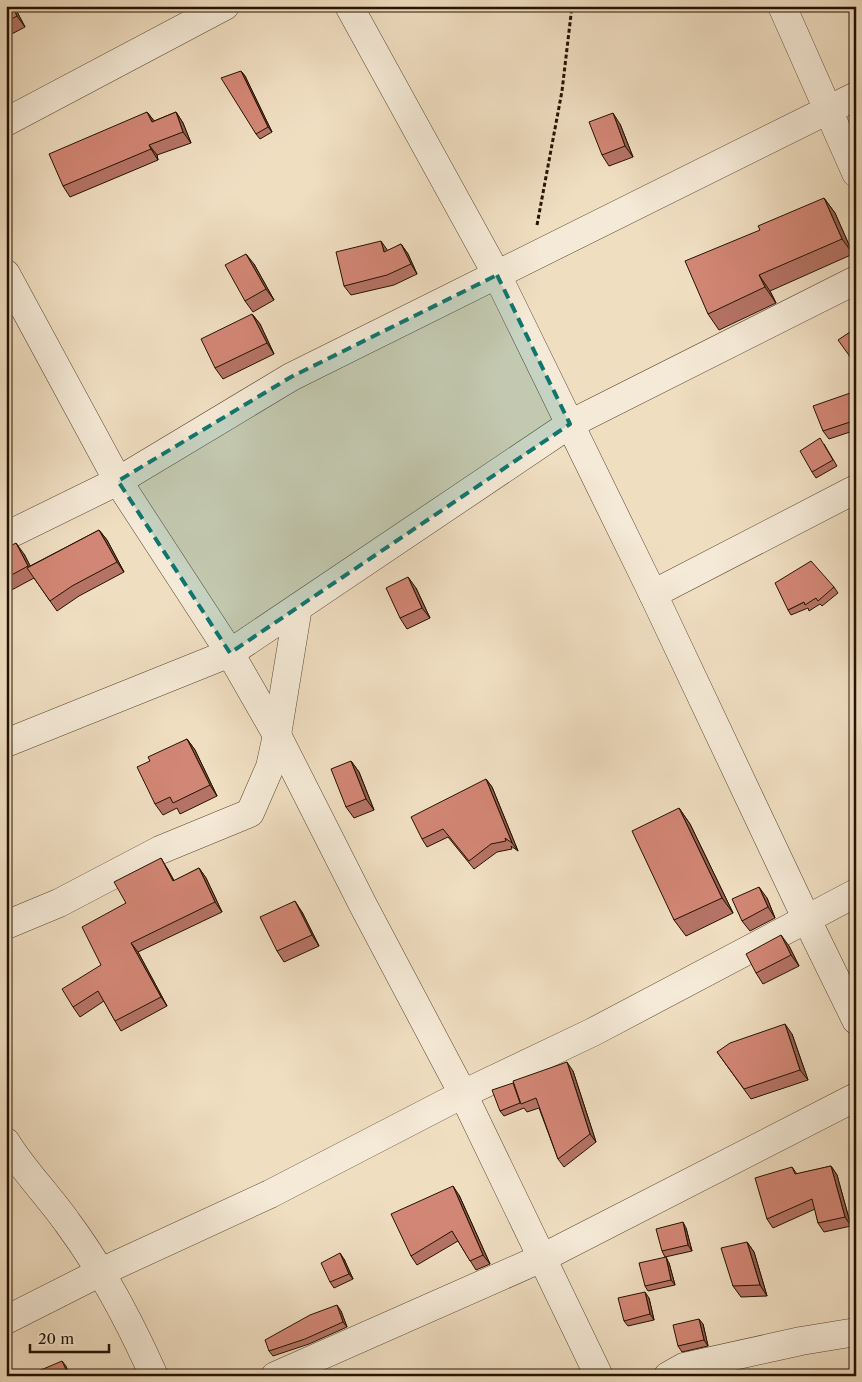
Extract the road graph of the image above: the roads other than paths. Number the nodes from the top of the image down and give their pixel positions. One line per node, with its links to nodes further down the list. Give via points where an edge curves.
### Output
1 (225, 6): 6 (street)
2 (349, 6): 9 (street)
3 (782, 6): 5 (street)
4 (856, 96): 5 (street)
5 (828, 111): 7 (street); 9 (street)
6 (6, 122)
7 (856, 173)
8 (6, 274): 12 (street)
9 (497, 274): 11 (street); 12 (street, via 291,377)
10 (856, 280): 11 (street)
11 (570, 424): 15 (street); 16 (street)
12 (118, 481): 14 (street); 17 (street)
13 (856, 489): 15 (street)
14 (6, 536)
15 (653, 594): 21 (street)
16 (298, 608): 17 (street); 18 (street)
17 (230, 653): 18 (street); 19 (street)
18 (278, 735): 22 (street, via 270,767 250,813 160,850 59,903); 24 (street)
19 (6, 743)
20 (856, 893): 21 (street)
21 (807, 920): 23 (street); 24 (street, via 593,1032)
22 (6, 925)
23 (856, 1020)
24 (463, 1094): 27 (street); 28 (street, via 270,1194)
25 (856, 1097): 27 (street)
26 (6, 1142): 28 (street, via 68,1222)
27 (542, 1258): 32 (street); 33 (street)
28 (101, 1272): 29 (street); 31 (street)
29 (6, 1320)
30 (856, 1332): 34 (street, via 684,1367)
31 (154, 1376)
32 (276, 1376)
33 (599, 1376)
34 (668, 1376)

